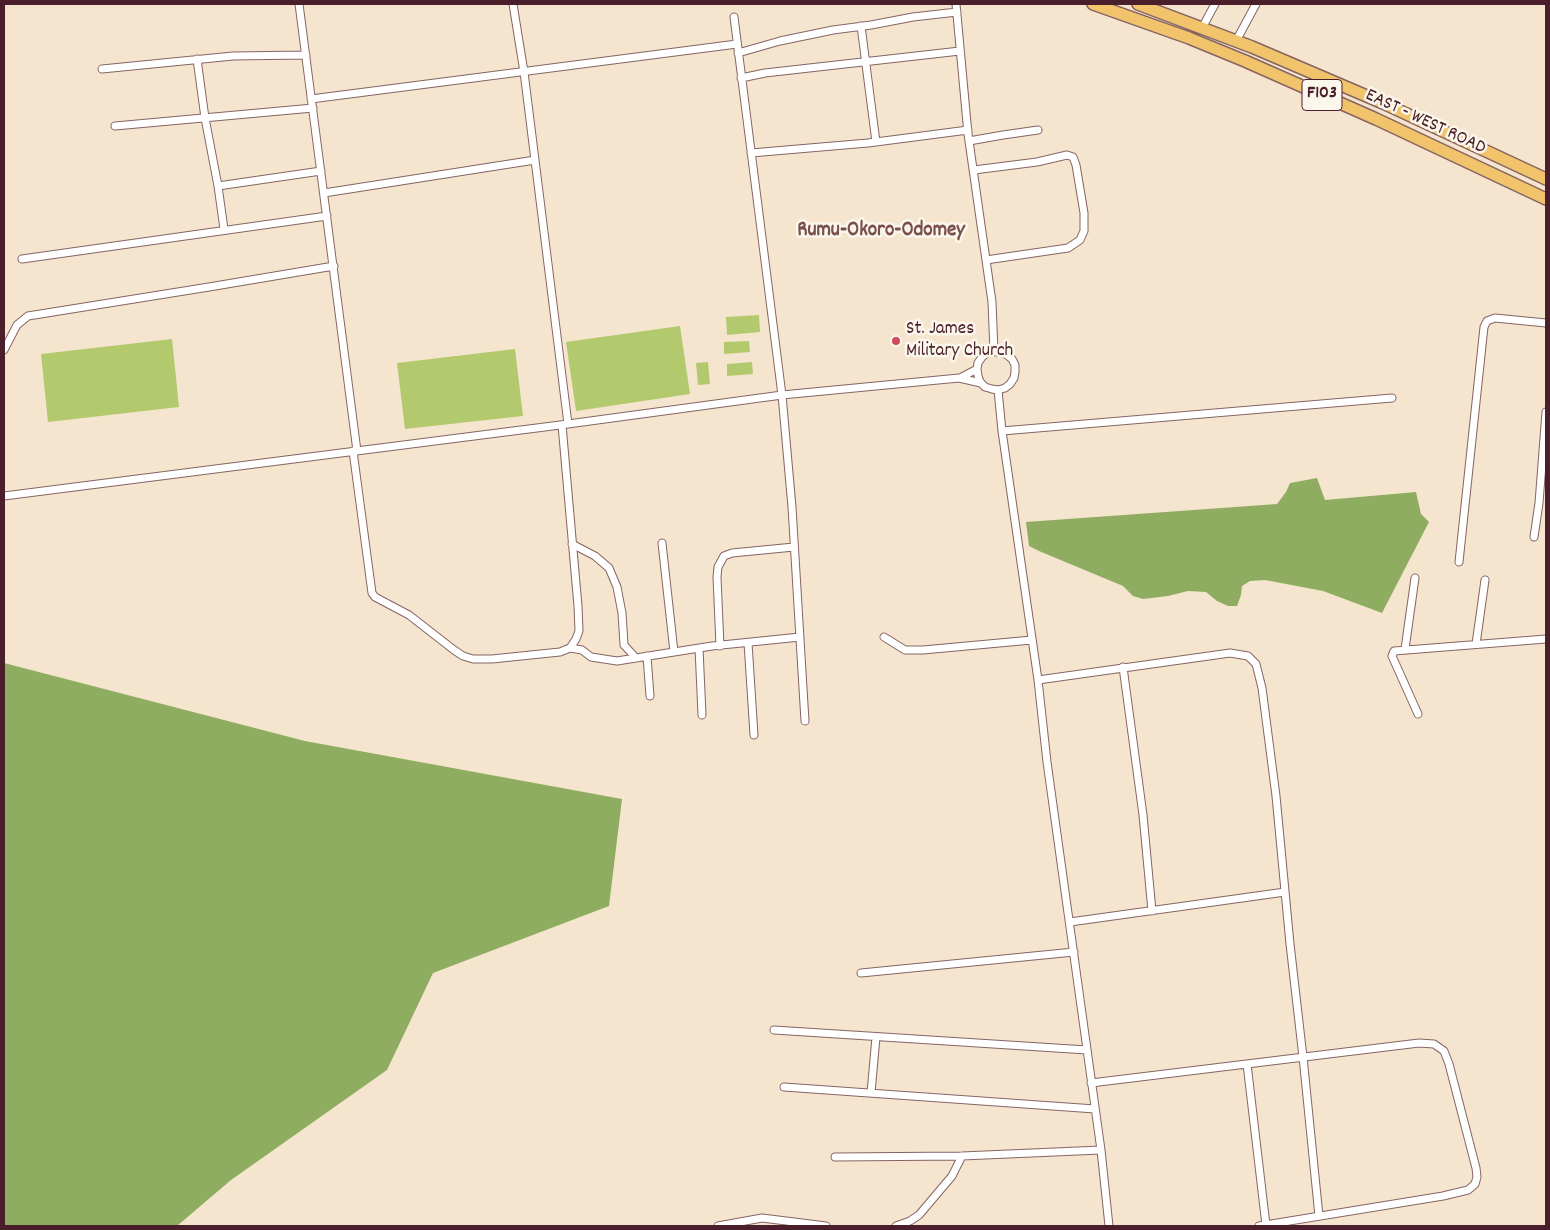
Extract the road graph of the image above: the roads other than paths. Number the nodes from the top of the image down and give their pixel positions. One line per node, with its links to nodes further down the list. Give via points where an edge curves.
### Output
1 (299, 4): 16 (street)
2 (512, 4): 20 (street)
3 (956, 4): 8 (street)
4 (1093, 4): 37 (main road, EAST - WEST ROAD / F103, via 1245,61)
5 (1138, 4): 11 (main road, EAST - WEST ROAD / F103)
6 (1215, 4): 11 (street)
7 (1256, 4): 12 (street)
8 (957, 12): 10 (street); 14 (street)
9 (734, 17): 13 (street)
10 (861, 26): 15 (street, via 780,41); 18 (street)
11 (1202, 28): 12 (main road, EAST - WEST ROAD / F103)
12 (1236, 41): 34 (main road, EAST - WEST ROAD / F103, via 1383,103)
13 (737, 44): 15 (street); 20 (street)
14 (960, 51): 18 (street); 26 (street)
15 (738, 54): 21 (street)
16 (306, 55): 17 (street); 22 (street)
17 (197, 59): 19 (street); 24 (street)
18 (866, 62): 21 (street); 29 (street)
19 (102, 69)
20 (524, 72): 22 (street); 31 (street)
21 (742, 78): 30 (street)
22 (311, 99): 23 (street)
23 (313, 108): 24 (street); 33 (street)
24 (205, 118): 25 (street); 35 (street)
25 (115, 126)
26 (968, 130): 28 (street); 29 (street)
27 (1038, 130): 28 (street)
28 (970, 141): 32 (street)
29 (876, 142): 30 (street)
30 (751, 153): 50 (street)
31 (535, 160): 36 (street); 53 (street)
32 (974, 170): 41 (street); 41 (street, via 1067,155 1073,157 1084,213 1084,231 1080,240 1068,248)
33 (321, 171): 35 (street); 36 (street)
34 (1546, 179)
35 (218, 186): 39 (street)
36 (324, 193): 38 (street)
37 (1546, 199)
38 (327, 216): 39 (street); 42 (street)
39 (224, 230): 40 (street)
40 (22, 259)
41 (986, 260): 45 (street)
42 (334, 266): 44 (street, via 28,316 17,325); 55 (street)
43 (1546, 323): 61 (street, via 1495,318 1487,321 1484,327)
44 (4, 350)
45 (994, 352): 46 (street, via 982,358); 49 (street, via 1007,355 1015,365 1010,384)
46 (977, 370): 47 (street); 48 (street)
47 (959, 378): 48 (street); 50 (street)
48 (981, 383): 49 (street)
49 (998, 390): 54 (street)
50 (782, 395): 53 (street); 60 (street)
51 (1392, 398): 54 (street)
52 (1546, 412): 57 (street)
53 (565, 424): 55 (street); 59 (street)
54 (1002, 432): 67 (street)
55 (355, 451): 56 (street); 71 (street, via 375,597 409,615 454,650 473,659 560,652)
56 (4, 496)
57 (1534, 537)
58 (662, 543): 74 (street)
59 (572, 544): 71 (street, via 579,631); 76 (street, via 609,568 617,587 624,644)
60 (794, 547): 64 (street); 70 (street, via 724,556 717,577)
61 (1459, 562)
62 (1415, 578): 73 (street)
63 (1485, 580): 69 (street)
64 (800, 637): 68 (street); 82 (street)
65 (884, 638): 67 (street, via 905,650)
66 (1546, 638): 69 (street)
67 (1032, 640): 78 (street)
68 (748, 643): 70 (street); 83 (street)
69 (1476, 644): 73 (street)
70 (720, 646): 72 (street)
71 (570, 648): 76 (street, via 582,650 591,657 617,661)
72 (699, 648): 74 (street); 81 (street)
73 (1405, 649): 80 (street, via 1394,650 1392,656)
74 (674, 652): 75 (street)
75 (647, 656): 76 (street); 79 (street)
76 (636, 658)
77 (1123, 667): 78 (street); 84 (street, via 1230,653 1248,656 1256,664 1276,796); 85 (street)
78 (1038, 680): 86 (street)
79 (650, 696)
80 (1418, 714)
81 (702, 715)
82 (805, 721)
83 (754, 735)
84 (1285, 892): 85 (street); 92 (street)
85 (1152, 911): 86 (street)
86 (1070, 922): 87 (street)
87 (1074, 952): 88 (street); 91 (street)
88 (861, 973)
89 (774, 1030): 90 (street)
90 (876, 1037): 91 (street); 96 (street)
91 (1087, 1050): 94 (street)
92 (1303, 1057): 93 (street); 101 (street); 101 (street, via 1434,1044 1444,1051 1449,1064 1477,1177 1468,1190)
93 (1247, 1064): 94 (street); 106 (street)
94 (1091, 1083): 97 (street)
95 (784, 1087): 96 (street)
96 (871, 1093): 97 (street)
97 (1095, 1108): 98 (street)
98 (1101, 1150): 99 (street); 105 (street)
99 (962, 1156): 100 (street); 104 (street, via 952,1176 919,1215)
100 (835, 1157)
101 (1319, 1216): 106 (street)
102 (718, 1226): 103 (street, via 762,1218)
103 (826, 1226)
104 (896, 1226)
105 (1109, 1226)
106 (1262, 1226)

